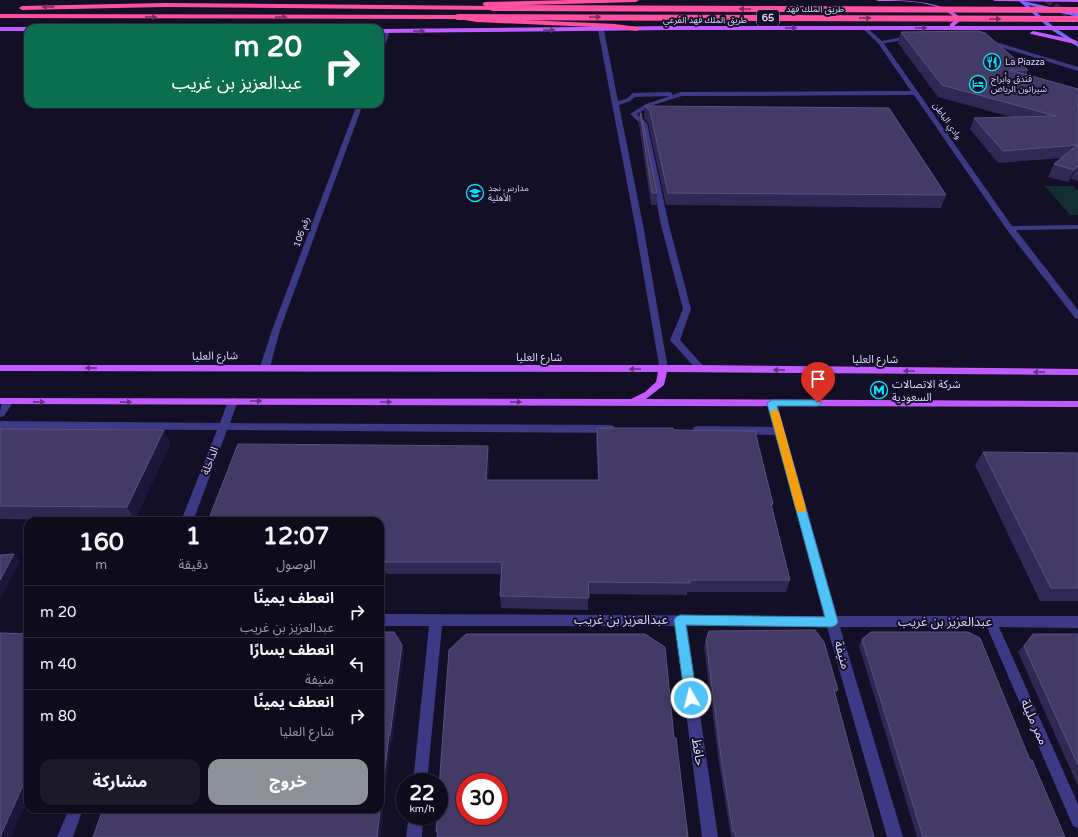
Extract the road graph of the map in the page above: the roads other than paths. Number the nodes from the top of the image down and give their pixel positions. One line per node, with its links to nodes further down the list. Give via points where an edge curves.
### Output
1 (636, 0): 11 (highway, via 458,4)
2 (878, 0): 3 (main road)
3 (902, 0): 4 (main road); 19 (main road, via 940,6 957,17 954,24)
4 (932, 0)
5 (995, 0): 8 (main road)
6 (1049, 0): 8 (main road); 9 (main road); 13 (main road)
7 (41, 1): 10 (highway)
8 (1021, 1): 13 (main road); 20 (main road)
9 (1078, 1)
10 (164, 5): 11 (highway, طريق الملك فهد / 65); 12 (highway, طريق الملك فهد / 65, one-way to 12)
11 (442, 7): 13 (highway, طريق الملك فهد / 65, one-way to 11, bridge)
12 (16, 8)
13 (1078, 13): 15 (highway, طريق الملك فهد / 65, one-way to 13, bridge); 20 (main road)
14 (0, 16): 16 (highway, طريق الملك فهد / 65)
15 (458, 16): 16 (highway, طريق الملك فهد / 65, one-way to 15); 24 (highway, via 476,20)
16 (124, 17): 17 (highway)
17 (0, 24)
18 (865, 28): 19 (main road, طريق الملك فهد الفرعي, one-way to 19); 24 (main road, طريق الملك فهد الفرعي, one-way to 18); 32 (street, وادي الباطن)
19 (934, 28): 25 (main road, طريق الملك فهد الفرعي)
20 (1052, 28): 21 (main road, طريق الملك فهد الفرعي); 25 (main road, طريق الملك فهد الفرعي); 33 (main road)
21 (1078, 28)
22 (0, 29): 23 (main road)
23 (24, 29)
24 (637, 29): 26 (main road, طريق الملك فهد الفرعي)
25 (1003, 29): 33 (main road, via 1044,34)
26 (601, 30): 28 (main road, طريق الملك فهد الفرعي, one-way to 26); 37 (street)
27 (384, 32): 28 (main road, طريق الملك فهد الفرعي)
28 (387, 32): 31 (street)
29 (922, 36): 32 (street)
30 (978, 39): 34 (street)
31 (384, 40)
32 (880, 42): 35 (street, وادي الباطن)
33 (1076, 44)
34 (1078, 69)
35 (915, 93): 36 (street); 40 (street, وادي الباطن)
36 (681, 94): 37 (street, via 633,95 628,100); 44 (street, via 648,105 633,114 644,123 665,225 687,309 675,340)
37 (615, 104): 45 (street, via 639,225)
38 (359, 108): 42 (street, رقم 106, via 276,330)
39 (1078, 227): 40 (street)
40 (1010, 228): 41 (street, وادي الباطن)
41 (1078, 316)
42 (265, 367): 43 (main road, شارع العليا, one-way to 43); 45 (main road, شارع العليا, one-way to 42)
43 (0, 368)
44 (700, 368): 45 (main road, شارع العليا); 46 (main road, شارع العليا, one-way to 44)
45 (663, 369): 49 (main road, via 661,384)
46 (1078, 372)
47 (233, 401): 48 (main road, one-way to 47); 49 (main road, one-way to 49); 54 (street, الداخلة)
48 (4, 402): 52 (street)
49 (632, 402): 50 (main road)
50 (772, 403): 51 (main road); 57 (street, منيفة)
51 (1078, 404)
52 (0, 414)
53 (0, 425): 54 (street)
54 (224, 426): 55 (street); 58 (street, الداخلة)
55 (621, 430)
56 (684, 430): 57 (street)
57 (780, 431): 62 (street, منيفة)
58 (189, 517)
59 (384, 620): 60 (street, عبدالعزيز بن غريب)
60 (436, 620): 61 (street, عبدالعزيز بن غريب); 65 (street)
61 (680, 620): 62 (street, عبدالعزيز بن غريب); 71 (street, حافظ)
62 (832, 622): 63 (street, عبدالعزيز بن غريب); 72 (street, منيفة)
63 (991, 622): 64 (street, عبدالعزيز بن غريب); 67 (street, ممر مليلة)
64 (1078, 622)
65 (421, 773)
66 (74, 813): 69 (street)
67 (1078, 821)
68 (415, 825): 70 (street)
69 (65, 837)
70 (414, 837)
71 (710, 837)
72 (895, 837)

